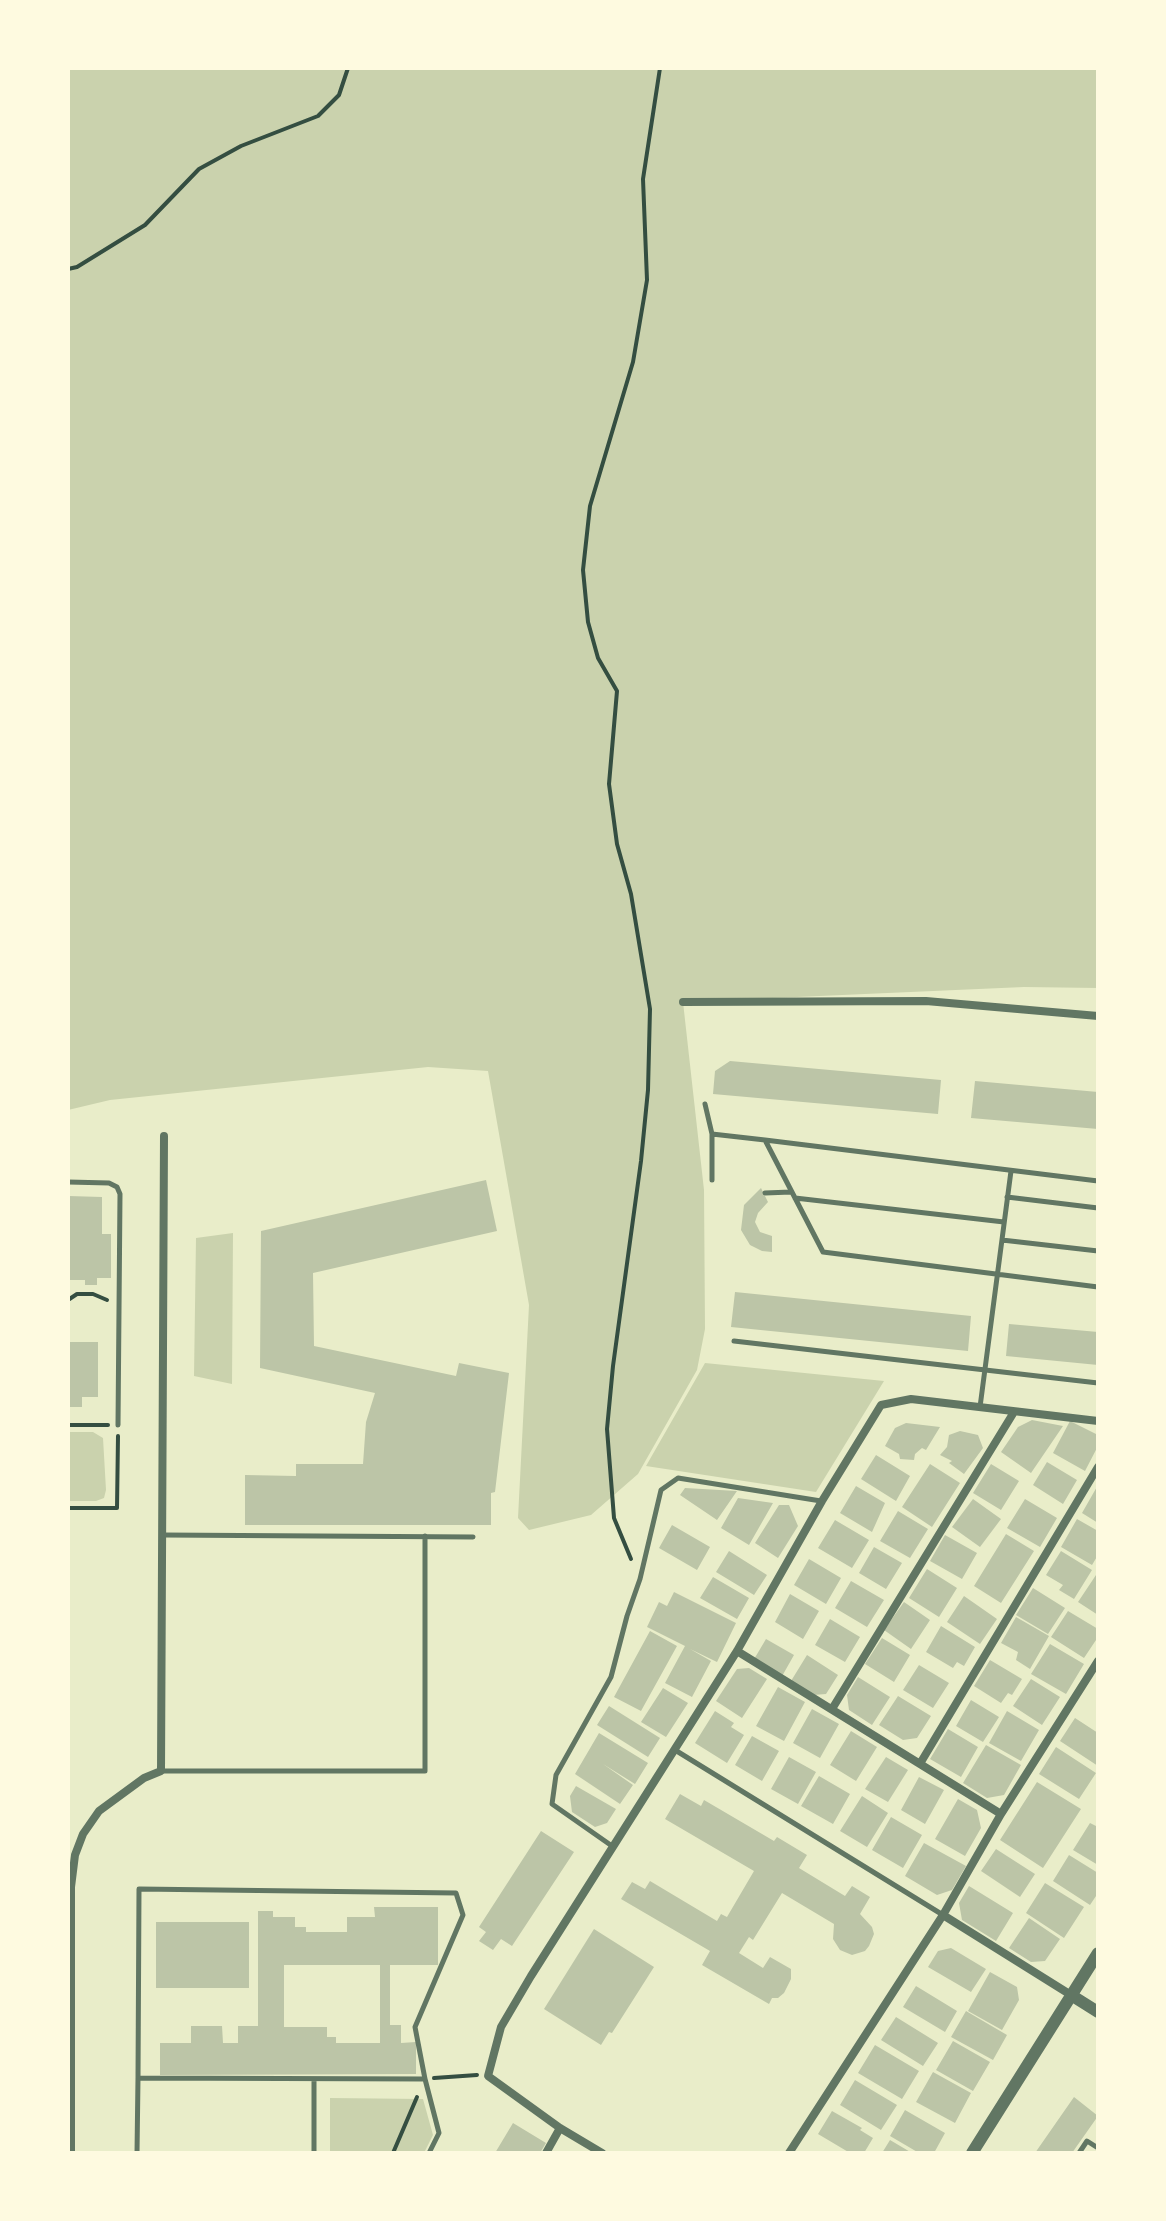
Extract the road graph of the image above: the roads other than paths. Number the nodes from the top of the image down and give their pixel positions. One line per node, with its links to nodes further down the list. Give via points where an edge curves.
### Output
1 (683, 1002): 2 (street, via 926,1001)
2 (1098, 1016)
3 (705, 1104): 4 (lane)
4 (712, 1134): 6 (lane); 8 (lane)
5 (164, 1136): 29 (street)
6 (765, 1140): 7 (lane); 12 (lane)
7 (1011, 1170): 9 (lane); 13 (lane)
8 (712, 1180)
9 (1098, 1181)
10 (68, 1182): 26 (lane, via 109,1183 120,1194)
11 (765, 1193): 12 (lane)
12 (793, 1195): 15 (lane); 18 (lane, via 823,1252)
13 (1007, 1197): 14 (lane); 15 (lane)
14 (1098, 1208)
15 (1004, 1222): 16 (lane)
16 (1002, 1240): 17 (lane); 18 (lane)
17 (1098, 1251)
18 (997, 1274): 19 (lane); 21 (lane)
19 (1098, 1287)
20 (734, 1341): 21 (lane)
21 (985, 1369): 22 (lane); 23 (lane)
22 (1098, 1383)
23 (980, 1408): 24 (street); 28 (street, via 911,1399 881,1405)
24 (1014, 1412): 25 (street); 34 (street)
25 (1098, 1421)
26 (118, 1425)
27 (1098, 1467): 36 (street)
28 (822, 1501): 32 (street); 39 (lane, via 678,1478 661,1490 611,1677 556,1775 552,1804)
29 (163, 1535): 30 (lane); 37 (street)
30 (425, 1536): 31 (lane); 37 (lane, via 425,1771)
31 (473, 1537)
32 (737, 1651): 34 (street); 35 (street)
33 (1098, 1661): 38 (street)
34 (832, 1709): 36 (street)
35 (675, 1750): 39 (street); 40 (lane)
36 (921, 1762): 38 (street)
37 (161, 1771): 49 (street, via 99,1811 75,1855)
38 (1001, 1814): 40 (street)
39 (613, 1847): 47 (street, via 501,2027 488,2076)
40 (943, 1915): 42 (street); 55 (street)
41 (1098, 1953): 42 (street)
42 (1071, 1995): 43 (street); 56 (street)
43 (1098, 2012)
44 (138, 2078): 45 (lane); 46 (lane, via 139,1889 456,1893 463,1915 415,2027); 50 (lane)
45 (314, 2079): 46 (lane); 51 (lane)
46 (425, 2079): 52 (lane, via 439,2133)
47 (560, 2128): 53 (street); 54 (street)
48 (1098, 2148): 57 (lane, via 1087,2141)
49 (71, 2153)
50 (137, 2153)
51 (314, 2153)
52 (429, 2153)
53 (546, 2153)
54 (602, 2153)
55 (789, 2153)
56 (972, 2153)
57 (1079, 2153)

